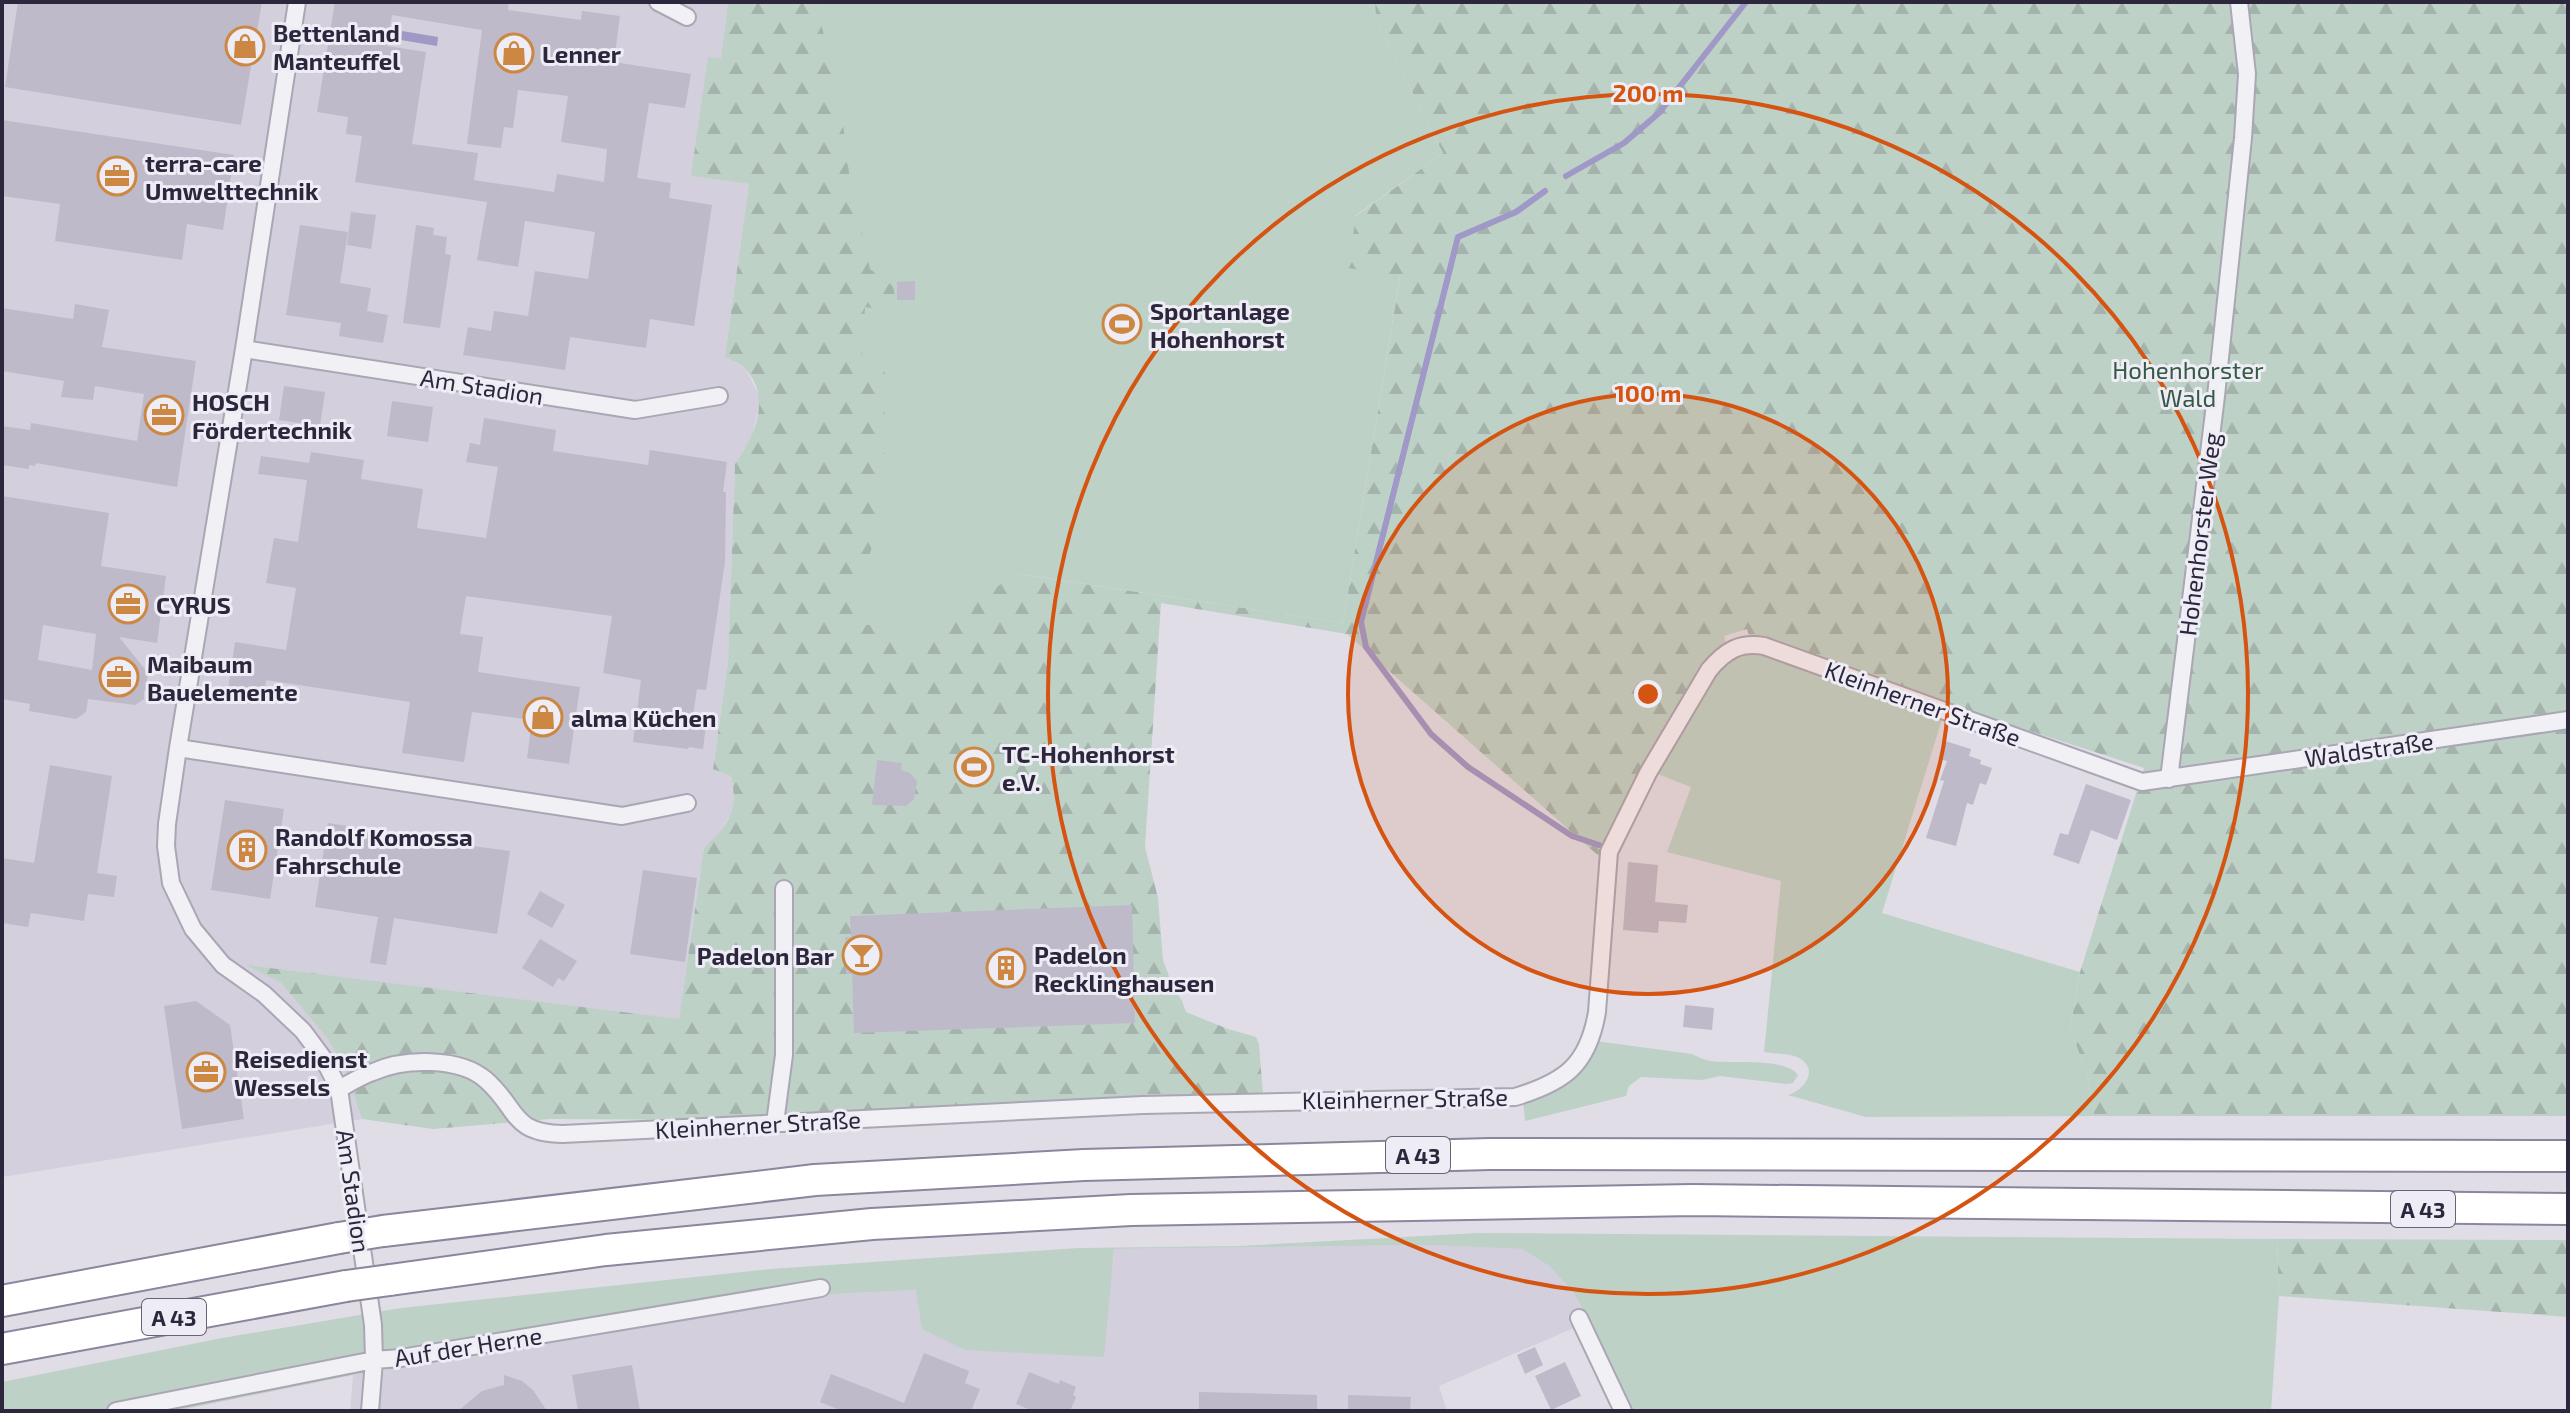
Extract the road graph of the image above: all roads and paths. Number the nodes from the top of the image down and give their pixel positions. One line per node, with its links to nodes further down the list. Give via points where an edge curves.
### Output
1 (297, 2): 5 (street, Am Stadion)
2 (658, 2): 4 (street)
3 (2239, 2): 9 (street, Hohenhorster Weg, via 2247,74 2243,138)
4 (687, 17)
5 (244, 349): 6 (street, Am Stadion, via 635,410); 8 (street, Am Stadion)
6 (719, 396)
7 (2568, 720): 9 (street, Waldstraße)
8 (178, 748): 10 (street, via 622,816); 12 (street, Am Stadion, via 167,824 171,883 193,929 223,965 303,1031)
9 (2169, 779): 13 (street, Kleinherner Straße, via 2142,782 1764,646 1735,646 1709,670 1609,852 1593,1035 1574,1067 1553,1083 1515,1097 1143,1105)
10 (687, 803)
11 (784, 889): 13 (street, via 784,1055)
12 (339, 1089): 13 (street, Kleinherner Straße, via 375,1070 442,1062 469,1067 525,1126 540,1133); 20 (street, Am Stadion)
13 (775, 1123)
14 (2568, 1156): 17 (highway, A 43, bridge, via 1490,1154 1084,1165 815,1180 383,1231)
15 (2568, 1209): 19 (highway, A 43, bridge, via 1678,1200 1131,1210 872,1224 606,1250 346,1286)
16 (821, 1288): 20 (street, Auf der Herne)
17 (2, 1301)
18 (1579, 1318): 23 (street)
19 (2, 1349)
20 (374, 1360): 21 (street, Auf der Herne); 22 (street, Am Stadion)
21 (116, 1411)
22 (370, 1411)
23 (1623, 1411)

